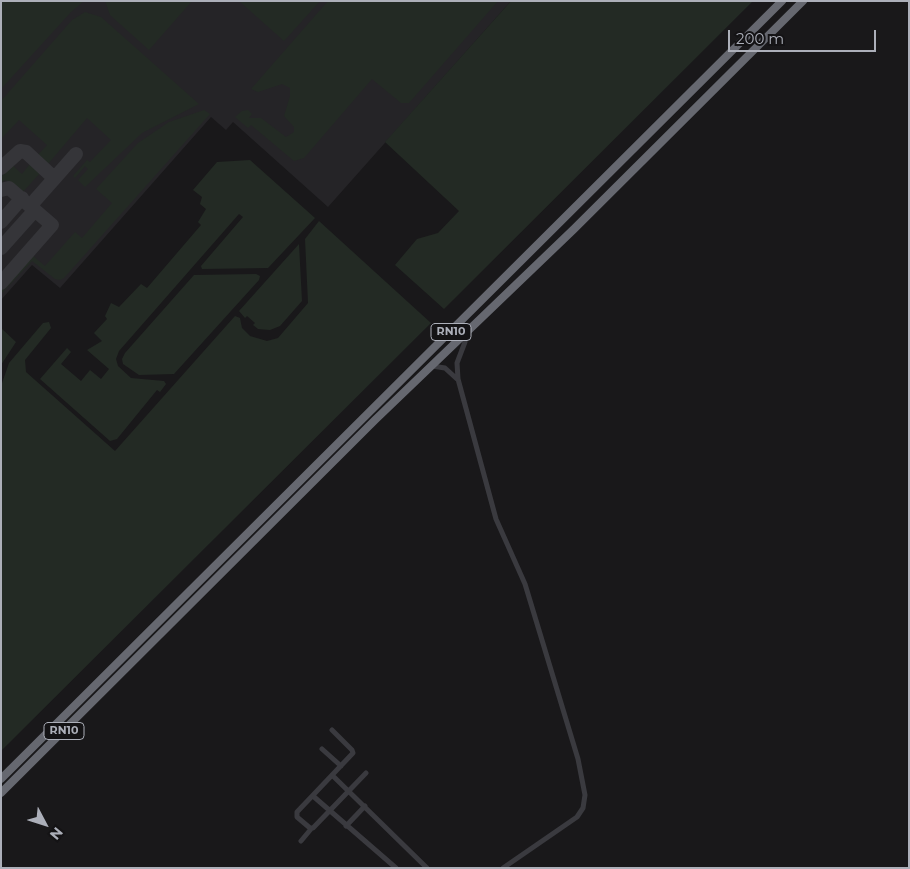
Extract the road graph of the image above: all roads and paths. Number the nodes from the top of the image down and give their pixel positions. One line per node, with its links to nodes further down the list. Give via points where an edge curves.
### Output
1 (782, 1): 3 (highway, RN10)
2 (803, 1): 4 (highway, RN10)
3 (455, 327): 4 (highway); 7 (highway, RN10)
4 (463, 335): 5 (highway, RN10); 6 (street, via 465,342 457,363)
5 (432, 366): 6 (street, via 445,368); 8 (highway, RN10)
6 (458, 379): 25 (street, via 496,519 525,584 578,759 585,795 583,808 577,817)
7 (119, 661): 8 (highway); 14 (highway, RN10)
8 (127, 669): 16 (highway, RN10)
9 (332, 730): 11 (street, via 353,752)
10 (322, 749): 11 (street)
11 (341, 766): 13 (street)
12 (366, 773): 15 (street)
13 (332, 775): 15 (street); 17 (street)
14 (1, 779)
15 (349, 791): 18 (street); 19 (street)
16 (1, 793)
17 (313, 796): 19 (street); 21 (street, via 295,814)
18 (365, 806): 20 (street); 24 (street)
19 (329, 811): 20 (street); 21 (street)
20 (346, 826): 23 (street)
21 (311, 829): 22 (street)
22 (301, 841)
23 (396, 868)
24 (427, 868)
25 (503, 868)

